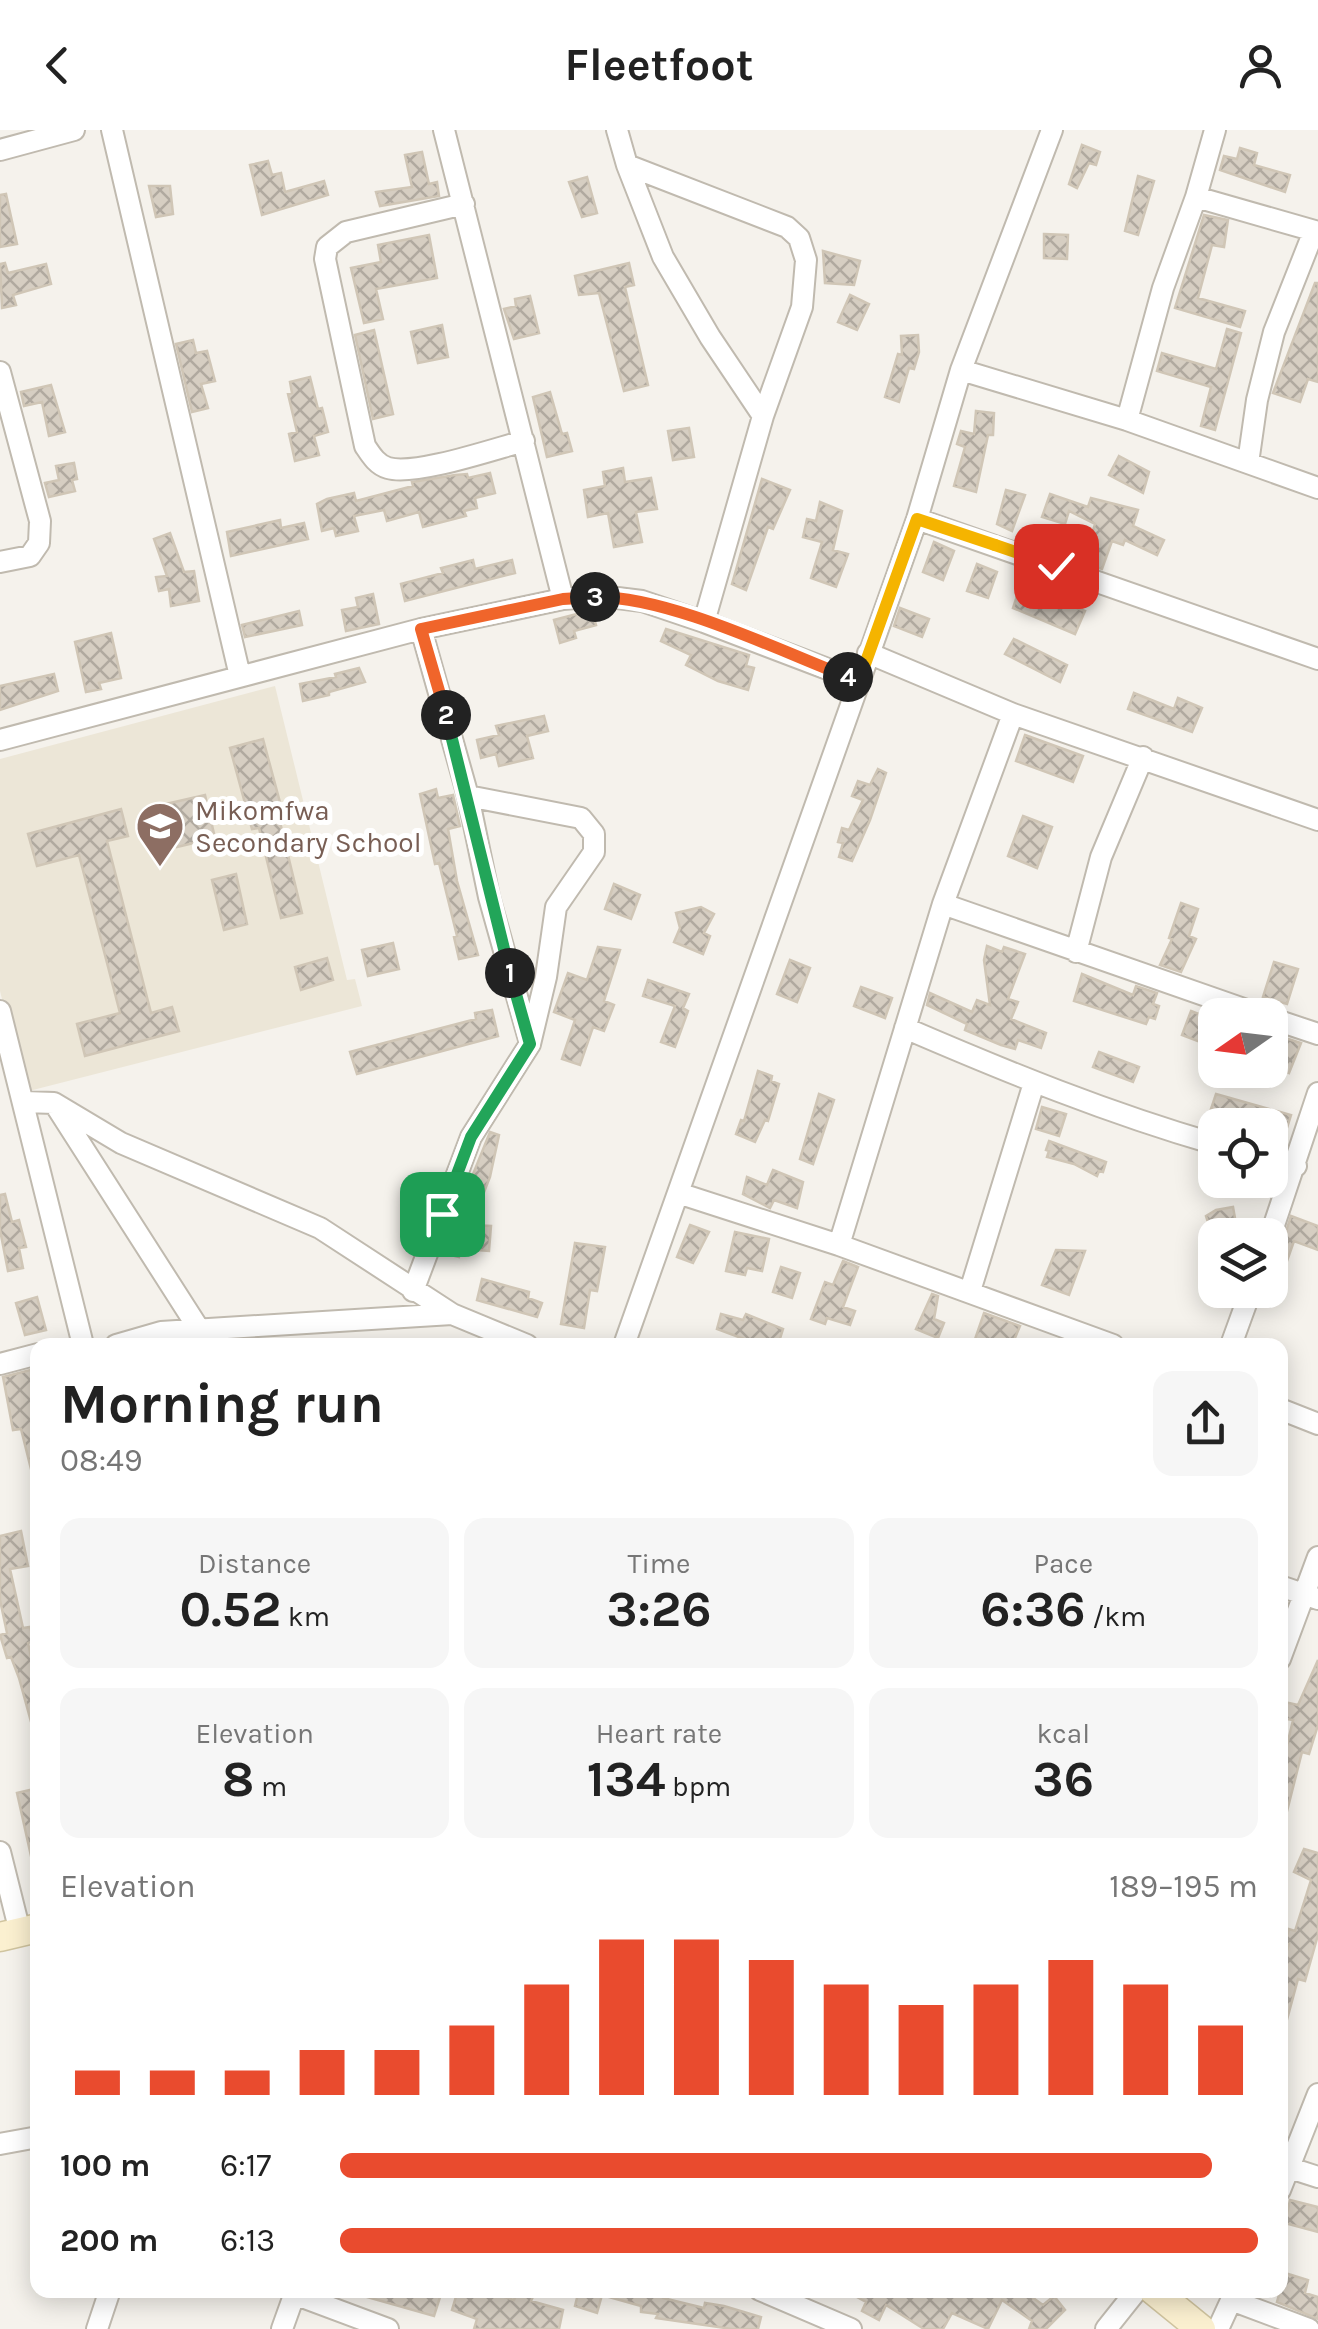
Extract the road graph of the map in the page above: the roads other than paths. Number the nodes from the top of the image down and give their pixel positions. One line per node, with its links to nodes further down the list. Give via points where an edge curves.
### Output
1 (74, 130): 7 (street)
2 (112, 130): 26 (street)
3 (444, 130): 10 (street)
4 (617, 130): 8 (street)
5 (1052, 130): 12 (street)
6 (1215, 130): 9 (street)
7 (0, 150)
8 (626, 165): 14 (street, via 663,257); 14 (street, via 787,227 799,238 806,260 802,307)
9 (1196, 197): 11 (street); 15 (street)
10 (464, 204): 16 (street); 16 (street, via 346,232 327,247 365,446 388,468 411,470)
11 (1316, 231): 17 (street, via 1274,332)
12 (961, 370): 15 (street); 19 (street)
13 (0, 372): 20 (street, via 40,520 40,543 30,556)
14 (763, 416): 22 (street)
15 (1127, 420): 17 (street)
16 (524, 441): 21 (street)
17 (1248, 463): 18 (street)
18 (1318, 488)
19 (917, 519): 24 (street); 25 (street)
20 (0, 562)
21 (563, 599): 22 (street, via 642,602); 23 (street)
22 (704, 622): 27 (street)
23 (421, 629): 26 (street); 31 (street)
24 (868, 653): 27 (street); 28 (street)
25 (1318, 659)
26 (240, 676): 29 (street)
27 (859, 681): 47 (street)
28 (1012, 714): 30 (street); 33 (street)
29 (0, 740)
30 (1144, 757): 32 (street); 34 (street, via 1101,857)
31 (468, 796): 40 (street); 40 (street, via 581,818 594,834 594,852 556,907)
32 (1318, 820)
33 (943, 904): 34 (street); 38 (street)
34 (1076, 952): 35 (street)
35 (1211, 998)
36 (0, 1010): 43 (street)
37 (1288, 1024): 39 (street)
38 (905, 1028): 41 (street); 49 (street)
39 (1318, 1034)
40 (530, 1044): 50 (street, via 471,1137)
41 (1034, 1083): 45 (street); 51 (street)
42 (1318, 1094): 46 (street)
43 (24, 1102): 44 (street); 54 (street)
44 (54, 1103): 50 (street, via 120,1144 320,1228); 56 (street)
45 (1198, 1139)
46 (1305, 1157): 48 (street)
47 (678, 1193): 49 (street); 58 (street)
48 (1278, 1218)
49 (839, 1245): 51 (street)
50 (413, 1291): 53 (street)
51 (970, 1292): 59 (street)
52 (1244, 1308): 60 (street)
53 (452, 1314): 56 (street); 57 (street)
54 (78, 1338)
55 (140, 1338): 56 (street, via 161,1332)
56 (204, 1338)
57 (510, 1338)
58 (626, 1338)
59 (1094, 1338)
60 (1234, 1338)
61 (30, 1356): 62 (street)
62 (0, 1364)
63 (1288, 1412): 64 (street)
64 (1318, 1424)
65 (1318, 1557): 66 (street)
66 (1311, 1597): 67 (street)
67 (1288, 1643)
68 (0, 1852): 69 (street)
69 (19, 1932)
70 (1318, 2094): 73 (street)
71 (30, 2138): 72 (street)
72 (0, 2144)
73 (1290, 2168): 74 (street); 75 (street)
74 (1288, 2172)
75 (1318, 2177)
76 (107, 2298): 84 (street)
77 (293, 2298): 85 (street)
78 (310, 2298): 86 (street)
79 (779, 2298): 87 (street)
80 (1131, 2298): 88 (street)
81 (1163, 2298): 89 (main road)
82 (1233, 2298): 90 (street)
83 (1241, 2298): 91 (street)
84 (97, 2329)
85 (282, 2329)
86 (388, 2329)
87 (851, 2329)
88 (1106, 2329)
89 (1201, 2329)
90 (1218, 2329)
91 (1309, 2329)

